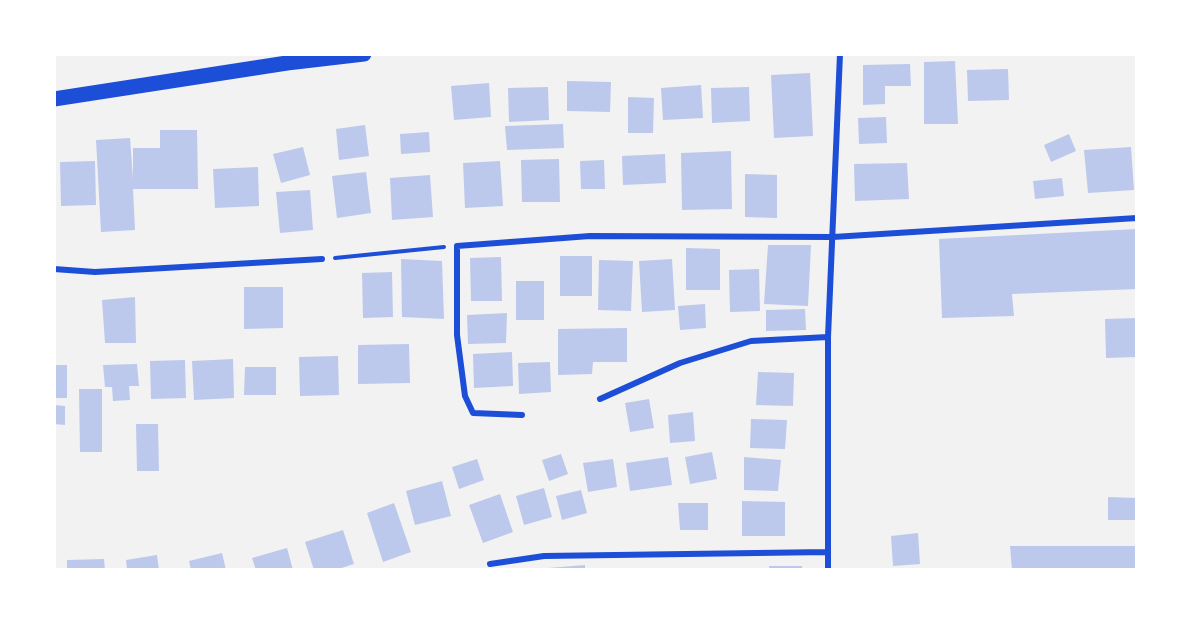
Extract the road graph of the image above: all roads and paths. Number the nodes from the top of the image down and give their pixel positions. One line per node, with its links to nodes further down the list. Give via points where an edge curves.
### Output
1 (364, 54): 3 (main road)
2 (840, 54): 5 (street)
3 (54, 99)
4 (1137, 218): 5 (street)
5 (833, 237): 6 (street, via 590,236); 9 (street)
6 (457, 246): 7 (path); 11 (street, via 456,335 465,396 473,413)
7 (322, 259): 8 (street, via 95,272)
8 (54, 269)
9 (828, 337): 10 (street, via 751,341 680,363); 12 (street)
10 (600, 399)
11 (522, 415)
12 (828, 552): 13 (street, via 544,556); 14 (street)
13 (490, 564)
14 (828, 570)

